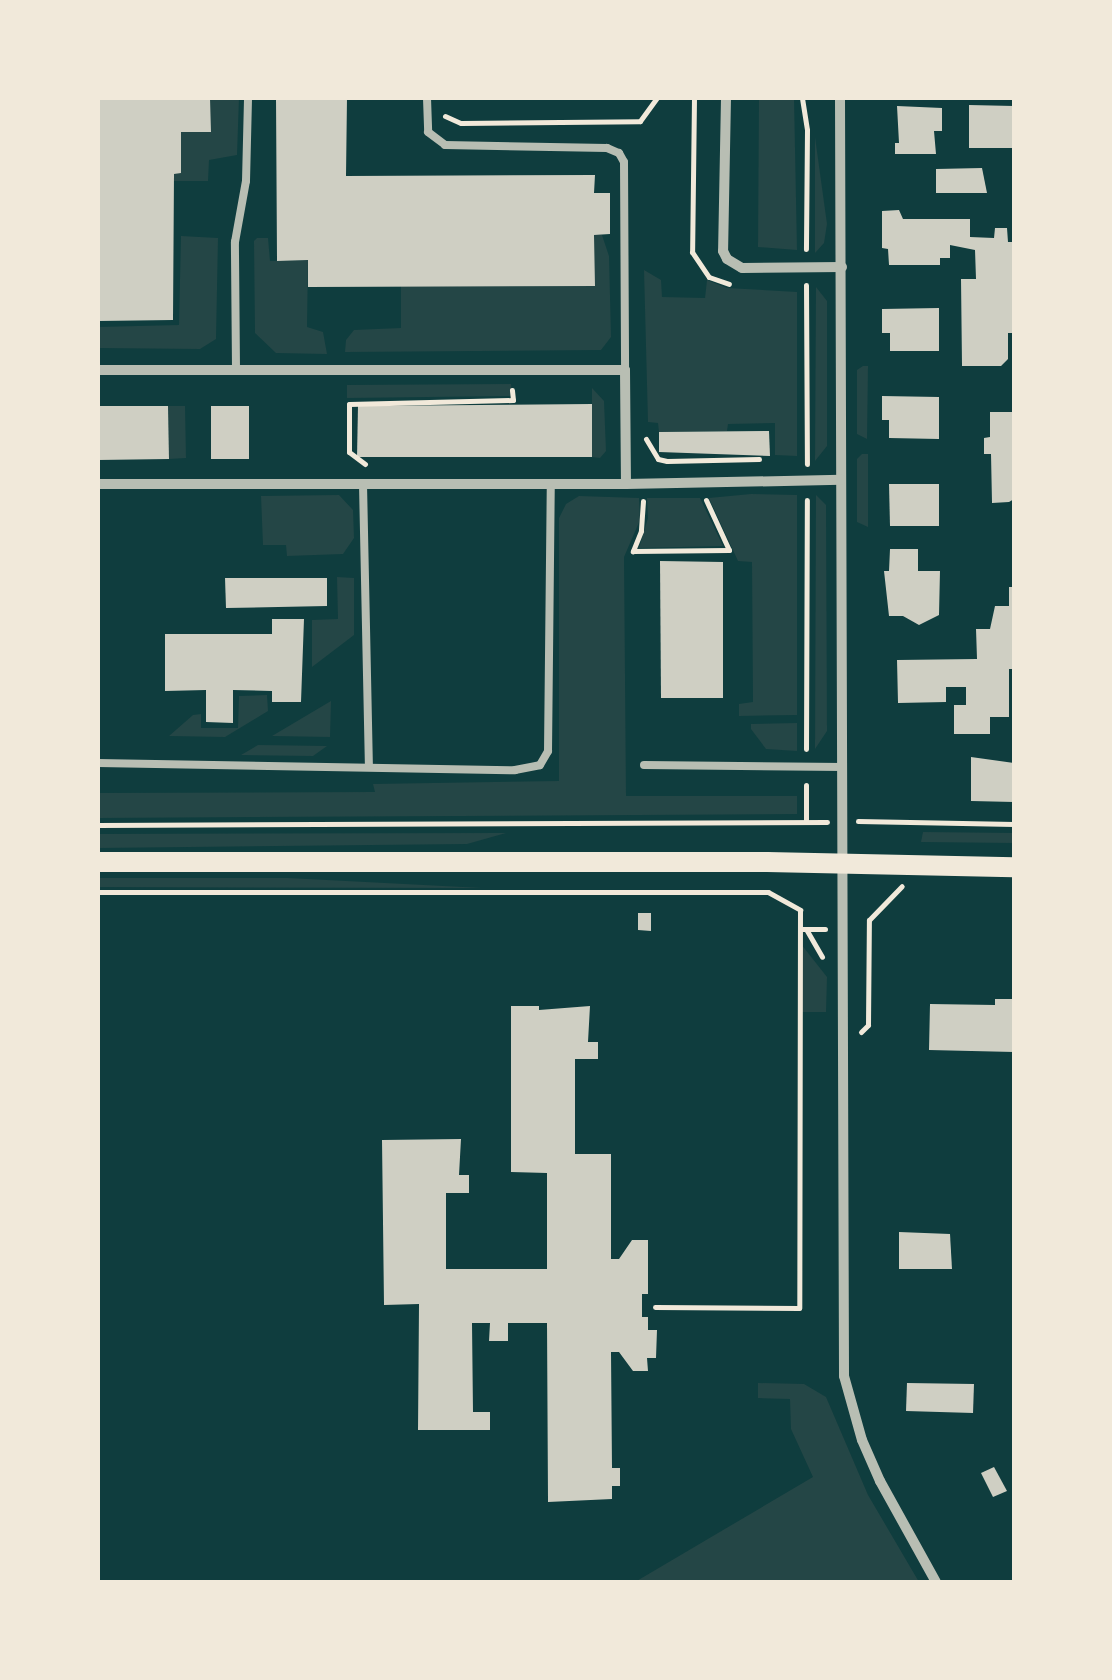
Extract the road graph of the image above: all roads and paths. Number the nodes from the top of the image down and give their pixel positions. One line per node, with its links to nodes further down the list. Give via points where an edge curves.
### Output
1 (248, 98): 8 (lane, via 246,181 235,242)
2 (427, 98): 11 (lane, via 428,132 445,145 619,153)
3 (657, 98): 6 (path, via 640,121 461,123 446,117)
4 (726, 98): 7 (street, via 727,259 742,268)
5 (840, 98): 7 (street)
6 (441, 102)
7 (842, 267): 15 (street)
8 (236, 369): 9 (street); 10 (street)
9 (98, 370)
10 (512, 370): 11 (street); 14 (path, via 513,400 348,404 348,452 361,464)
11 (625, 370): 20 (street)
12 (644, 430): 13 (path, via 652,452 667,461)
13 (767, 459)
14 (380, 464)
15 (841, 480): 16 (street); 25 (street)
16 (705, 482): 21 (street); 21 (path, via 705,498 729,550 633,551 644,515)
17 (98, 484): 18 (street)
18 (363, 484): 19 (street); 24 (lane)
19 (551, 484): 20 (street); 24 (lane, via 546,759 515,770)
20 (626, 484): 21 (street)
21 (643, 484)
22 (98, 763): 24 (lane)
23 (644, 766): 25 (lane)
24 (369, 767)
25 (843, 767): 26 (street)
26 (842, 822): 29 (path); 31 (street)
27 (874, 822): 28 (path)
28 (1014, 824)
29 (98, 826)
30 (98, 862): 31 (main road)
31 (843, 864): 32 (main road); 39 (street, via 844,1376 880,1482)
32 (1014, 867)
33 (902, 890): 37 (path, via 869,920)
34 (98, 892): 35 (path, via 768,892 800,910)
35 (801, 929): 36 (path); 38 (path, via 799,1308)
36 (827, 929)
37 (868, 1025)
38 (655, 1306)
39 (936, 1582)

